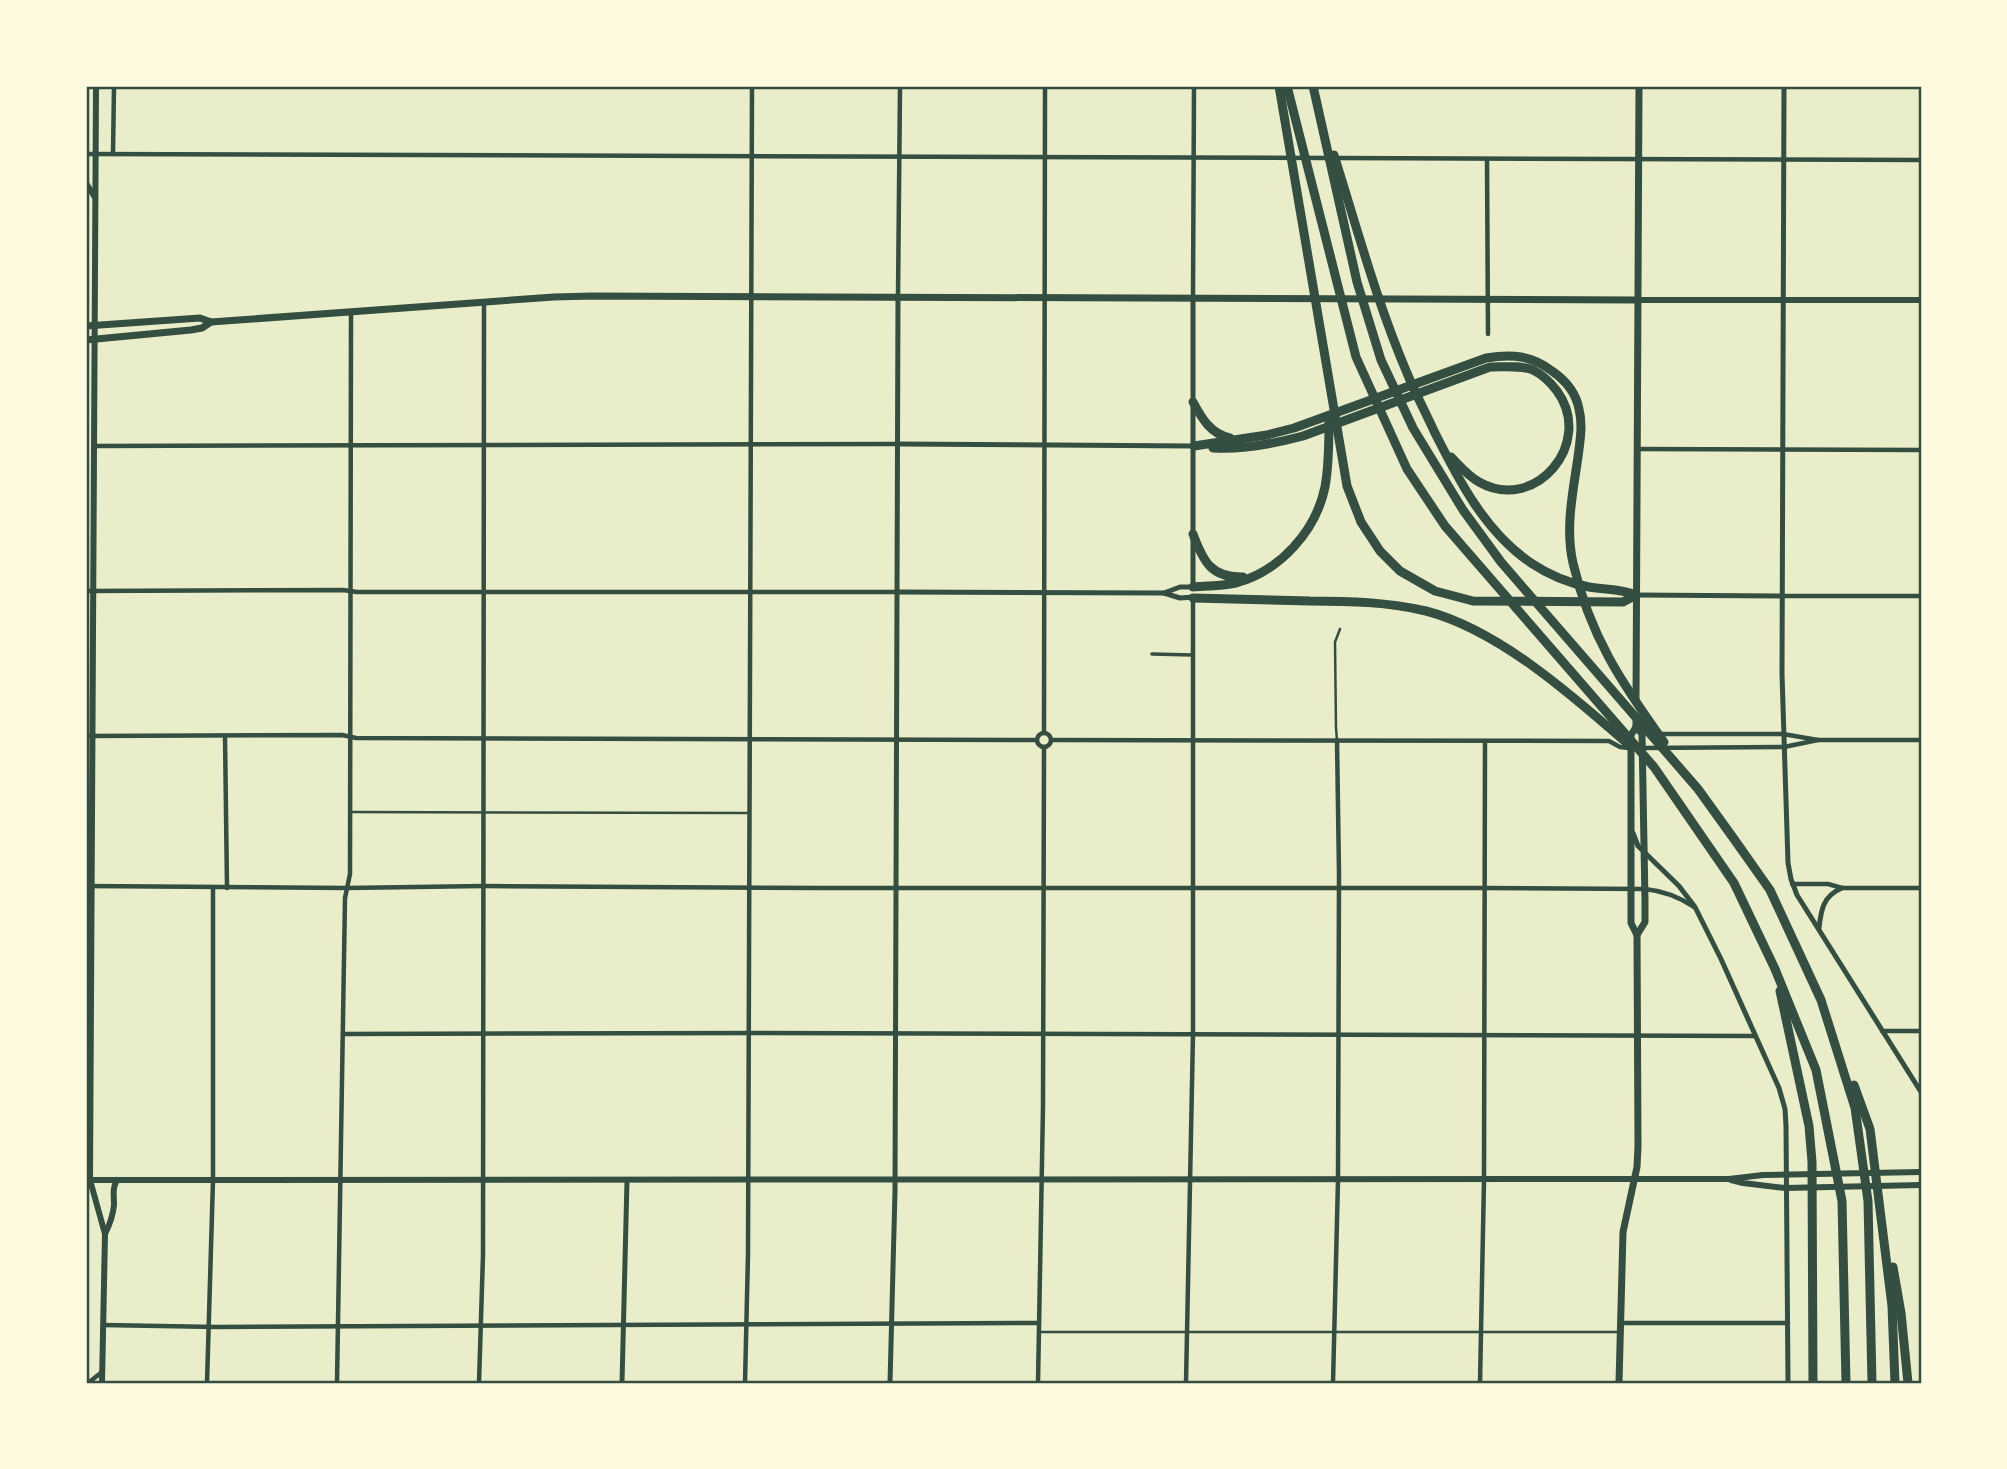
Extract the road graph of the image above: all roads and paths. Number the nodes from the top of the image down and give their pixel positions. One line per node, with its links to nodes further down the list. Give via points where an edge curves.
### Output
1 (96, 86): 13 (main road)
2 (114, 86): 14 (street)
3 (752, 86): 15 (street)
4 (900, 86): 16 (street)
5 (1045, 86): 17 (street)
6 (1194, 86): 18 (street)
7 (1279, 86): 42 (highway)
8 (1287, 86): 96 (highway, via 1356,358 1407,468 1445,526)
9 (1639, 86): 20 (main road)
10 (1784, 86): 21 (street)
11 (1314, 90): 52 (highway, via 1376,290 1407,373); 97 (highway, via 1357,282 1381,360 1413,428 1462,510 1501,562)
12 (86, 154): 13 (street)
13 (95, 154): 14 (street); 24 (main road)
14 (113, 154): 15 (street)
15 (752, 155): 16 (street); 25 (street)
16 (899, 156): 17 (street); 26 (street)
17 (1045, 156): 18 (street); 27 (street)
18 (1194, 157): 19 (street); 28 (street)
19 (1488, 159): 20 (street); 29 (street)
20 (1639, 159): 21 (street); 30 (main road)
21 (1783, 160): 22 (street); 31 (street)
22 (1921, 160)
23 (86, 183): 24 (main road)
24 (95, 199): 37 (main road)
25 (751, 297): 26 (main road); 33 (main road, via 554,297); 48 (street)
26 (898, 297): 27 (main road); 45 (street)
27 (1045, 298): 28 (main road); 49 (street)
28 (1193, 298): 29 (main road); 43 (street)
29 (1488, 299): 30 (main road); 40 (street)
30 (1638, 300): 31 (main road); 53 (main road)
31 (1783, 300): 32 (main road); 54 (street)
32 (1921, 300)
33 (484, 302): 34 (main road); 47 (street)
34 (351, 312): 36 (main road); 46 (street)
35 (158, 319): 36 (main road, via 200,317); 37 (main road); 39 (main road)
36 (211, 322): 39 (main road, via 202,328)
37 (96, 325): 38 (main road); 41 (main road)
38 (86, 326)
39 (158, 334): 41 (main road)
40 (1488, 334)
41 (90, 340): 50 (main road)
42 (1328, 381): 57 (highway, via 1329,451 1325,488 1313,521 1296,546); 66 (highway, via 1347,486 1361,522 1400,571 1435,591 1473,601 1623,602)
43 (1193, 402): 44 (highway, via 1209,427); 51 (street)
44 (1239, 440): 51 (highway); 97 (highway, via 1294,428 1486,358 1527,358 1561,377 1573,392 1581,429 1570,513 1580,593 1608,659)
45 (897, 444): 48 (street); 49 (street); 62 (street)
46 (351, 445): 47 (street); 50 (street); 60 (street)
47 (484, 445): 48 (street); 64 (street)
48 (751, 445): 61 (street)
49 (1045, 445): 51 (street); 63 (street)
50 (93, 446): 59 (main road)
51 (1194, 446): 52 (highway, via 1239,448 1303,436 1490,367 1513,366 1542,376 1563,400 1569,420 1568,440 1552,471 1518,489 1481,483 1464,472); 56 (street)
52 (1442, 446): 66 (highway, via 1484,516 1508,546 1558,579)
53 (1637, 449): 54 (street); 66 (main road)
54 (1782, 450): 55 (street); 67 (street)
55 (1921, 450)
56 (1193, 534): 57 (highway, via 1203,558 1216,571 1231,577); 58 (street)
57 (1252, 576): 58 (highway, via 1224,585)
58 (1193, 587): 65 (street); 69 (street)
59 (89, 591): 60 (street); 78 (main road)
60 (350, 591): 64 (street); 80 (street)
61 (750, 591): 62 (street); 64 (street); 83 (street)
62 (897, 592): 63 (street); 82 (street)
63 (1045, 592): 65 (street); 74 (street)
64 (485, 593): 81 (street)
65 (1164, 593): 69 (street)
66 (1636, 595): 67 (street); 73 (main road)
67 (1782, 596): 68 (street); 77 (street)
68 (1921, 596)
69 (1193, 598): 72 (street); 96 (highway, via 1377,602 1428,612 1509,650)
70 (1339, 629): 87 (lane, via 1335,642)
71 (1152, 654): 72 (street)
72 (1192, 654): 86 (street)
73 (1636, 727): 75 (main road); 76 (main road)
74 (1044, 733): 84 (street); 85 (street)
75 (1631, 734): 76 (street); 91 (street); 94 (main road)
76 (1642, 734): 77 (street); 95 (main road)
77 (1783, 734): 88 (street); 93 (street)
78 (89, 736): 79 (street); 104 (main road)
79 (225, 736): 80 (street); 109 (street)
80 (350, 737): 81 (street); 98 (street)
81 (483, 739): 83 (street); 99 (street)
82 (896, 739): 83 (street); 84 (street); 107 (street)
83 (749, 740): 100 (street)
84 (1037, 740): 92 (street)
85 (1051, 740): 86 (street); 92 (street)
86 (1192, 740): 87 (street); 112 (street)
87 (1337, 740): 90 (street); 113 (street)
88 (1818, 740): 89 (street); 93 (street)
89 (1921, 740)
90 (1485, 741): 91 (street); 114 (street)
91 (1609, 741): 94 (street)
92 (1044, 747): 111 (street)
93 (1784, 747): 95 (street); 103 (street)
94 (1631, 748): 95 (street); 101 (main road)
95 (1642, 748): 102 (main road)
96 (1654, 767): 122 (highway, via 1734,883)
97 (1698, 789): 123 (highway, via 1770,890)
98 (350, 812): 99 (lane); 110 (street)
99 (482, 812): 100 (lane); 105 (street)
100 (749, 813): 106 (street)
101 (1631, 826): 102 (street); 117 (main road)
102 (1645, 854): 118 (main road); 119 (street)
103 (1792, 884): 115 (street); 120 (street)
104 (89, 886): 108 (street); 152 (main road)
105 (483, 886): 106 (street); 110 (street); 127 (street)
106 (750, 887): 107 (street); 126 (street)
107 (896, 887): 111 (street); 128 (street)
108 (214, 888): 109 (street); 140 (street)
109 (227, 888): 110 (street)
110 (347, 888): 130 (street)
111 (1043, 888): 112 (street); 129 (street)
112 (1193, 888): 113 (street); 131 (street)
113 (1339, 888): 114 (street); 134 (street)
114 (1485, 888): 117 (street); 132 (street)
115 (1842, 888): 116 (street); 120 (street, via 1828,896)
116 (1921, 888)
117 (1631, 889): 118 (street); 121 (main road, via 1631,923)
118 (1646, 889): 119 (street, via 1679,897); 121 (main road, via 1645,922)
119 (1695, 907): 135 (street)
120 (1819, 928): 124 (street)
121 (1637, 936): 133 (main road)
122 (1775, 969): 187 (highway, via 1809,1126); 188 (highway, via 1816,1070 1842,1201)
123 (1821, 1000): 155 (highway, via 1870,1129); 189 (highway, via 1855,1108 1867,1191)
124 (1882, 1031): 125 (street); 136 (street)
125 (1921, 1031)
126 (749, 1032): 127 (street); 128 (street); 144 (street)
127 (484, 1033): 130 (street); 142 (street)
128 (895, 1033): 129 (street); 145 (street)
129 (1043, 1033): 131 (street); 146 (street)
130 (344, 1034): 141 (street)
131 (1193, 1034): 134 (street); 147 (street)
132 (1485, 1034): 133 (street); 134 (street); 149 (street)
133 (1637, 1034): 135 (street); 150 (main road)
134 (1338, 1035): 148 (street)
135 (1755, 1035): 138 (street, via 1785,1109)
136 (1921, 1092)
137 (1921, 1172): 138 (main road)
138 (1785, 1174): 151 (main road); 154 (street)
139 (117, 1180): 140 (main road); 152 (main road); 156 (main road)
140 (213, 1180): 141 (main road); 166 (street)
141 (340, 1180): 142 (main road); 165 (street)
142 (483, 1180): 143 (main road); 159 (street)
143 (627, 1180): 144 (main road); 160 (street)
144 (748, 1180): 145 (main road); 161 (street)
145 (895, 1180): 146 (main road); 162 (street)
146 (1042, 1180): 147 (main road); 163 (street)
147 (1191, 1180): 148 (main road); 171 (street)
148 (1338, 1180): 149 (main road); 168 (street)
149 (1484, 1180): 150 (main road); 169 (street)
150 (1634, 1180): 151 (main road); 157 (main road, via 1623,1232)
151 (1729, 1180): 154 (main road)
152 (87, 1182): 156 (main road)
153 (1921, 1185): 154 (main road)
154 (1785, 1188): 158 (street)
155 (1882, 1217): 190 (highway); 191 (highway, via 1901,1313)
156 (105, 1234): 164 (main road)
157 (1620, 1323): 158 (street); 170 (main road)
158 (1788, 1323): 186 (street)
159 (481, 1324): 160 (street); 165 (street); 177 (street)
160 (624, 1324): 161 (street); 178 (street)
161 (746, 1324): 162 (street); 179 (street)
162 (891, 1324): 163 (street); 180 (street)
163 (1039, 1324): 167 (street)
164 (103, 1325): 166 (street); 172 (main road)
165 (338, 1325): 166 (street); 176 (street)
166 (208, 1327): 175 (street)
167 (1039, 1332): 171 (lane); 181 (street)
168 (1334, 1332): 169 (lane); 171 (lane); 183 (street)
169 (1481, 1332): 170 (lane); 184 (street)
170 (1620, 1332): 185 (main road)
171 (1187, 1333): 182 (street)
172 (102, 1372): 173 (street); 174 (main road)
173 (88, 1383)
174 (102, 1383)
175 (207, 1383)
176 (337, 1383)
177 (479, 1383)
178 (622, 1383)
179 (745, 1383)
180 (890, 1383)
181 (1038, 1383)
182 (1185, 1383)
183 (1333, 1383)
184 (1479, 1383)
185 (1619, 1383)
186 (1788, 1383)
187 (1813, 1383)
188 (1846, 1383)
189 (1872, 1383)
190 (1895, 1383)
191 (1908, 1383)

